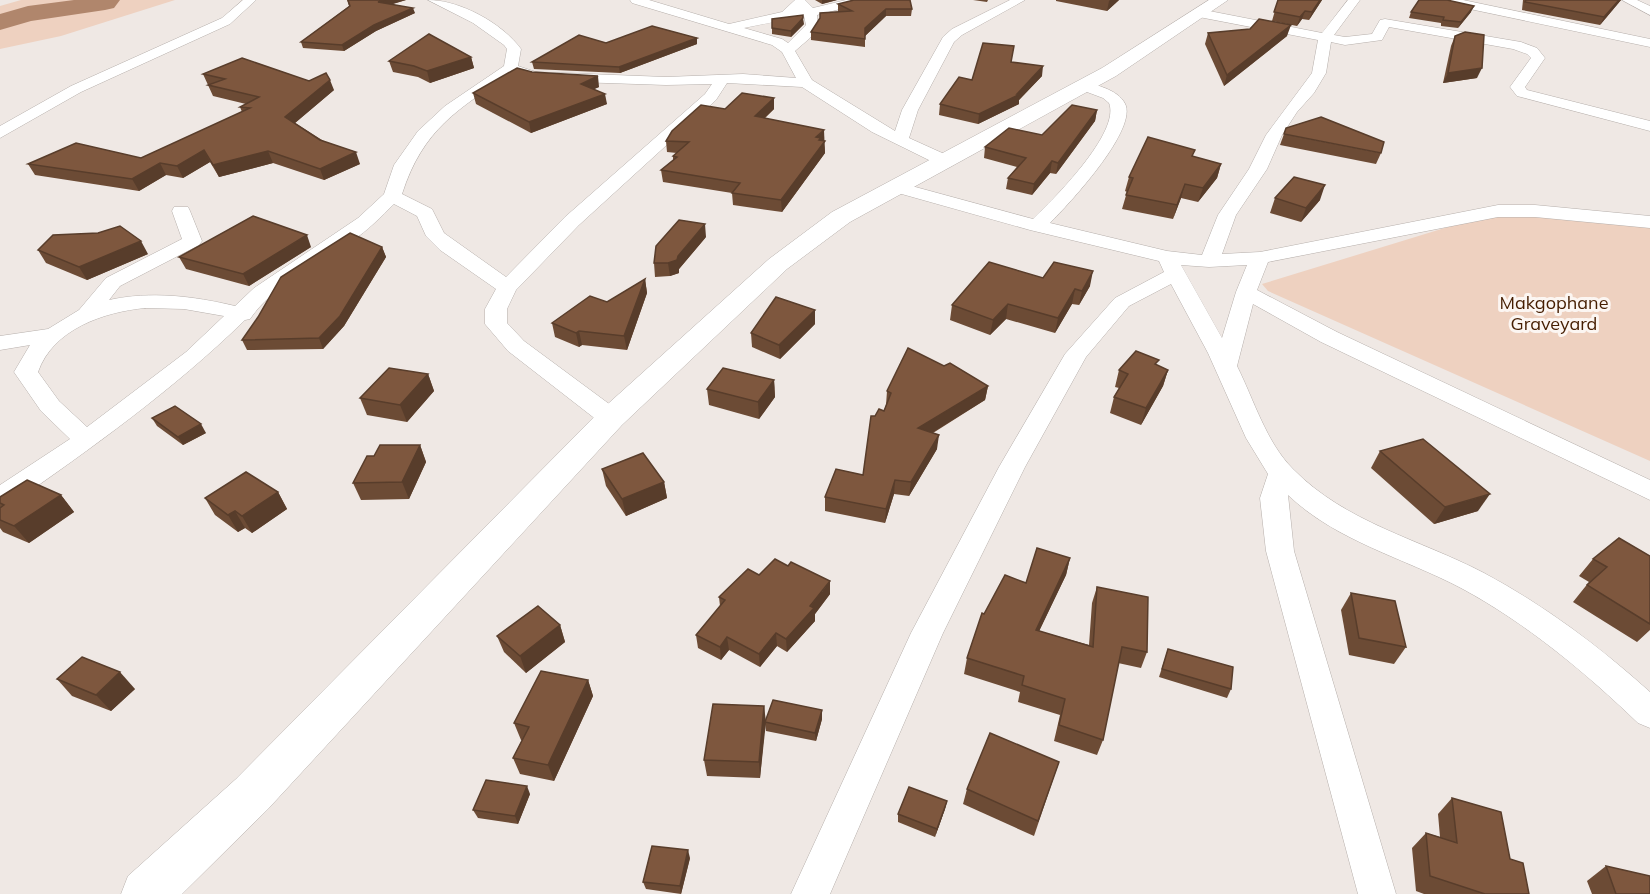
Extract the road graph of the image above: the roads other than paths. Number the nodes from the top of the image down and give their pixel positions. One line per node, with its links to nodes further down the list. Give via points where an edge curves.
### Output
1 (250, 0): 26 (street, via 225,21 76,89)
2 (434, 0): 12 (street)
3 (636, 0): 15 (street)
4 (859, 0): 11 (street)
5 (1019, 0): 23 (street, via 948,40)
6 (1220, 0): 14 (street)
7 (1354, 0): 16 (street, via 1347,16)
8 (1446, 0): 17 (street)
9 (1628, 0): 13 (street)
10 (466, 2): 12 (street)
11 (803, 5): 15 (street, via 786,15); 18 (street, via 813,19 812,25)
12 (449, 6): 19 (street, via 512,45)
13 (1650, 11)
14 (1199, 13): 16 (street); 22 (street)
15 (728, 28): 18 (street, via 768,38)
16 (1325, 38): 25 (street, via 1377,37 1380,22 1516,45 1538,58 1517,87 1522,93); 35 (street, via 1318,73 1274,135 1258,169 1227,214)
17 (1650, 43)
18 (788, 50): 21 (street)
19 (511, 68): 20 (street, via 547,77 666,81); 30 (street, via 468,94 424,135 403,164)
20 (723, 78): 21 (street); 37 (street, via 711,97 572,221)
21 (806, 83): 24 (street)
22 (1084, 86): 28 (street); 33 (street, via 1116,101 1118,118 1096,161)
23 (910, 110): 24 (street); 27 (street)
24 (861, 119): 27 (street)
25 (1650, 126)
26 (0, 133)
27 (900, 140): 28 (street)
28 (945, 161): 29 (street)
29 (897, 187): 33 (street); 44 (street, via 806,241)
30 (392, 196): 37 (street, via 425,213 436,236 447,246); 40 (street, via 356,229 273,283)
31 (181, 211): 39 (street, via 192,241 113,282)
32 (1650, 222): 34 (street, via 1498,211)
33 (1037, 226): 36 (street)
34 (1260, 258): 35 (street); 38 (street)
35 (1209, 261): 36 (street)
36 (1171, 265): 43 (street); 51 (street, via 1122,302 1076,354 1012,466 927,633)
37 (507, 287): 44 (street, via 496,309 496,324 516,346)
38 (1246, 292): 43 (street); 47 (street, via 1340,342)
39 (87, 314): 40 (street, via 140,302 178,302); 41 (street)
40 (242, 314): 45 (street, via 194,357)
41 (52, 336): 42 (street); 45 (street, via 30,358 26,372 50,406)
42 (0, 343)
43 (1226, 365): 46 (street, via 1259,438)
44 (611, 418): 50 (street, via 252,794)
45 (86, 440): 48 (street)
46 (1281, 473): 49 (street, via 1316,506 1354,529 1449,568 1505,601 1578,650); 52 (street, via 1274,498 1280,551)
47 (1650, 491)
48 (0, 498)
49 (1650, 714)
50 (146, 894)
51 (810, 894)
52 (1377, 894)

